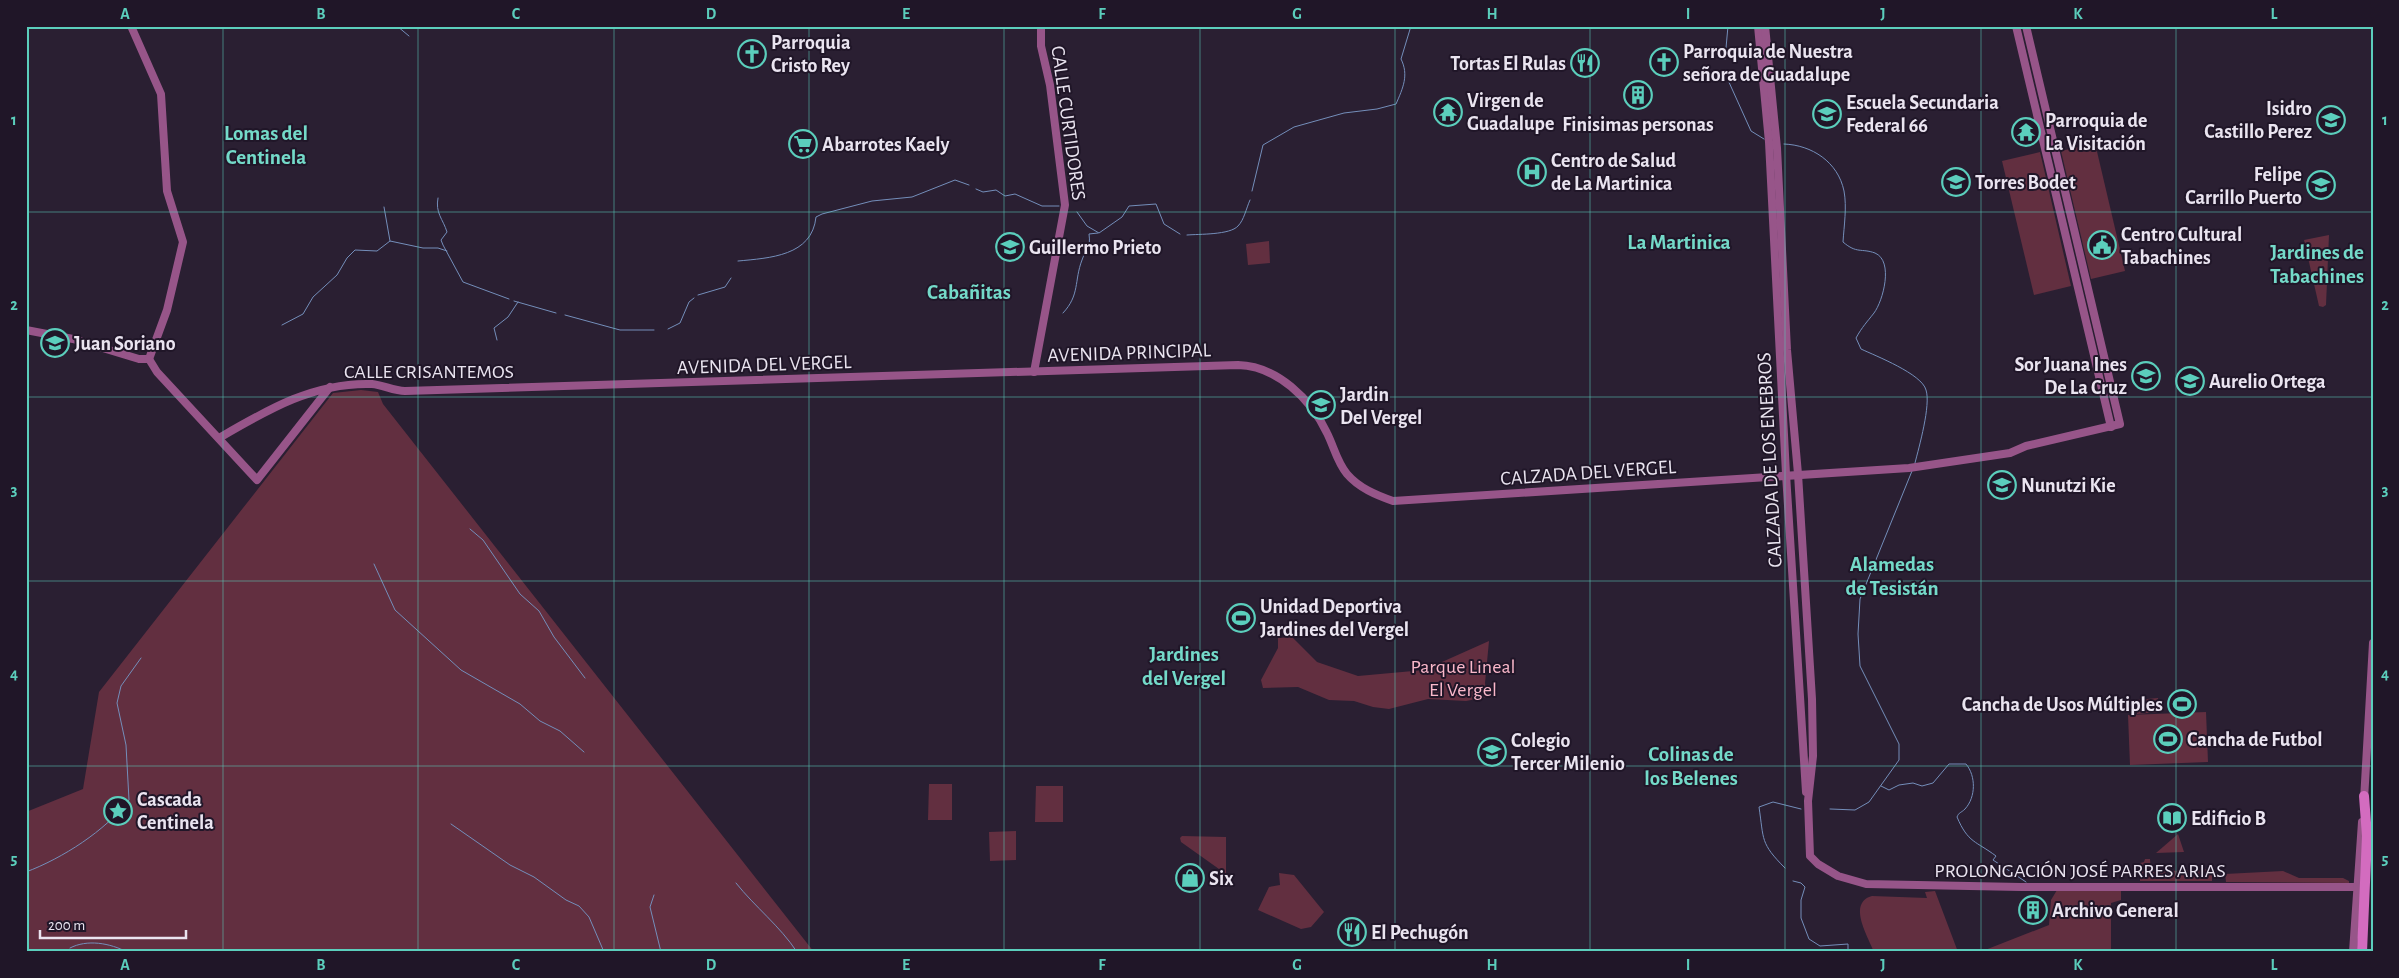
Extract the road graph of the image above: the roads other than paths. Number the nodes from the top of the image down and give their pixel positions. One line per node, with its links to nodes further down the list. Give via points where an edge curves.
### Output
1 (131, 26): 9 (street, via 160,94 167,191 183,242 167,310)
2 (1041, 26): 10 (street, CALLE CURTIDORES, via 1041,46 1050,85 1065,205)
3 (1765, 26): 7 (street)
4 (2016, 26): 14 (street)
5 (2026, 26): 14 (street, CALZADA DEL VERGEL, via 2120,424)
6 (1758, 30): 7 (street)
7 (1773, 141): 16 (street, CALZADA DE LOS ENEBROS); 17 (street, CALZADA DE LOS ENEBROS)
8 (26, 330): 9 (street)
9 (149, 359): 15 (street, via 157,372)
10 (1034, 372): 11 (street, AVENIDA PRINCIPAL); 18 (street, AVENIDA PRINCIPAL, via 1238,365 1262,369 1292,388 1315,412 1348,476 1367,490)
11 (997, 373): 13 (street, AVENIDA DEL VERGEL)
12 (330, 387): 13 (street, CALLE CRISANTEMOS, via 374,384 405,391); 15 (street, CALLE CRISANTEMOS, via 313,390 258,414); 15 (street, via 257,480)
13 (532, 388)
14 (2111, 427): 17 (street, CALZADA DEL VERGEL, via 2026,446 2010,453 1919,467)
15 (219, 438)
16 (1786, 474): 17 (street, CALZADA DEL VERGEL); 18 (street, CALZADA DEL VERGEL); 22 (street, CALZADA DE LOS ENEBROS)
17 (1798, 474): 22 (street, CALZADA DE LOS ENEBROS, via 1814,756)
18 (1393, 501)
19 (2373, 643): 20 (street)
20 (2372, 661): 21 (street)
21 (2364, 796): 24 (street); 26 (highway, via 2367,836)
22 (1808, 801): 24 (street, PROLONGACIÓN JOSÉ PARRES ARIAS, via 1810,856 1838,876 1866,884)
23 (2373, 827): 26 (highway)
24 (2358, 887): 25 (street)
25 (2353, 952)
26 (2363, 952)

